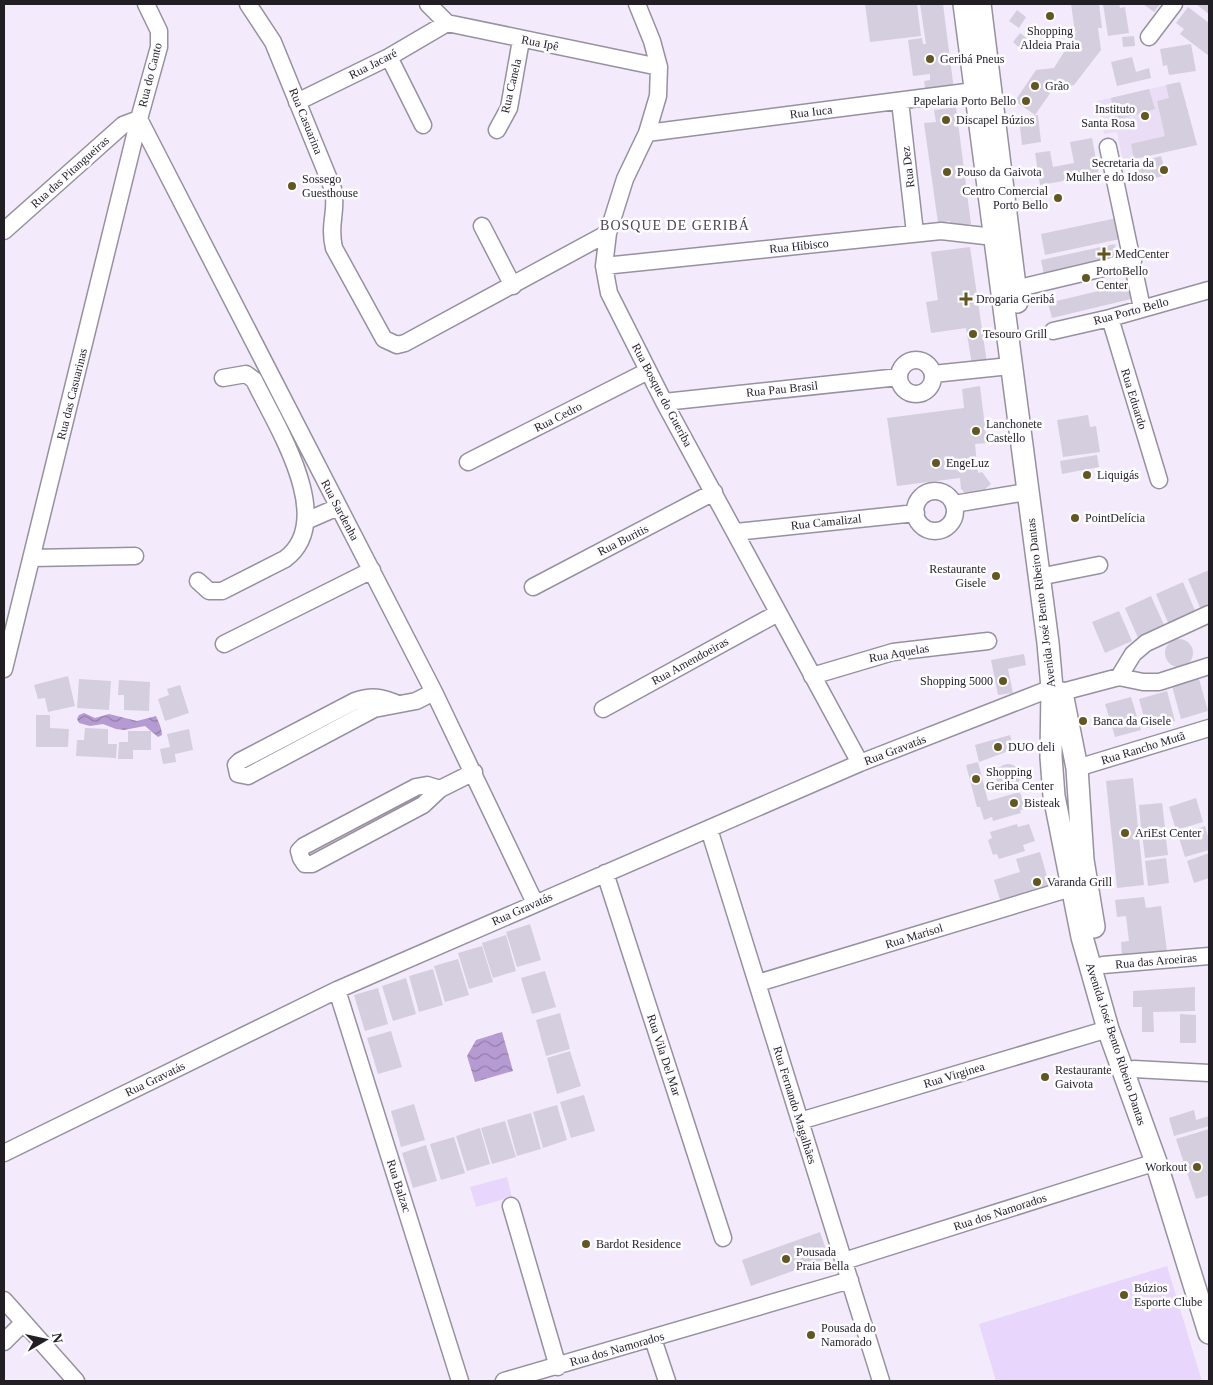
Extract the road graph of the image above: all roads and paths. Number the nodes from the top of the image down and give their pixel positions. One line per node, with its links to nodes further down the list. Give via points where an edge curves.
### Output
1 (248, 4): 15 (street, Rua Casuarina, via 273,42)
2 (428, 4): 8 (street)
3 (637, 4): 12 (street, Rua Bosque do Gueriba)
4 (964, 4): 13 (main road, Avenida José Bento Ribeiro Dantas)
5 (980, 4): 29 (main road, Avenida José Bento Ribeiro Dantas)
6 (1174, 4): 9 (street)
7 (152, 6): 16 (street, Rua do Canto, via 159,30 159,48)
8 (447, 23): 10 (street, Rua Ipê); 11 (street, Rua Jacaré)
9 (1149, 37)
10 (522, 40): 12 (street, Rua Ipê); 18 (street, Rua Canela, via 509,108)
11 (389, 57): 15 (street, Rua Jacaré); 17 (street)
12 (659, 66): 19 (street, Rua Bosque do Gueriba, via 658,96)
13 (974, 91): 14 (street, Rua Iuca); 25 (main road, Avenida José Bento Ribeiro Dantas)
14 (900, 101): 19 (street, Rua Iuca); 24 (street, Rua Dez)
15 (297, 102): 28 (street, Rua Casuarina, via 334,189 336,202 330,223 334,248 384,338 397,345 405,343)
16 (139, 119): 22 (street, Rua das Pitangueiras, via 117,130); 45 (street, Rua Sardenha); 50 (street, Rua das Casuarinas)
17 (424, 125)
18 (497, 130)
19 (647, 133): 23 (street, Rua Bosque do Gueriba, via 624,179)
20 (1108, 147): 26 (street)
21 (482, 226): 28 (street)
22 (4, 231)
23 (608, 233): 27 (street, Rua Bosque do Gueriba); 28 (street)
24 (915, 233): 25 (street, Rua Hibisco, via 954,232); 27 (street, Rua Hibisco)
25 (994, 237): 34 (main road, Avenida José Bento Ribeiro Dantas)
26 (1133, 261): 29 (street); 31 (street)
27 (604, 266): 35 (street, Rua Bosque do Gueriba, via 609,292)
28 (513, 286)
29 (1015, 288): 53 (main road, Avenida José Bento Ribeiro Dantas)
30 (1209, 290): 31 (street, Rua Porto Bello)
31 (1142, 308): 32 (street, Rua Porto Bello)
32 (1110, 318): 33 (street, Rua Porto Bello); 41 (street, Rua Eduardo)
33 (1053, 331)
34 (1010, 366): 36 (street); 43 (main road, Avenida José Bento Ribeiro Dantas)
35 (648, 371): 39 (street, Rua Bosque do Gueriba); 40 (street, Rua Cedro)
36 (933, 374): 37 (street, via 929,365 922,360 914,360 906,363); 37 (street, via 933,382 928,389 914,394 901,384)
37 (900, 377): 39 (street, Rua Pau Brasil)
38 (223, 378): 47 (street, via 246,374 254,380 296,470 305,499)
39 (664, 402): 42 (street, Rua Bosque do Gueriba)
40 (468, 462)
41 (1159, 480)
42 (714, 492): 48 (street, Rua Bosque do Gueriba); 55 (street, Rua Buritis)
43 (1028, 492): 44 (street); 64 (main road, Avenida José Bento Ribeiro Dantas)
44 (954, 504): 46 (street, via 944,493 930,491 919,499); 46 (street, via 953,520 940,530 924,527)
45 (338, 507): 47 (street); 52 (street, Rua Sardenha)
46 (916, 513): 48 (street, Rua Camalizal)
47 (306, 521): 54 (street, via 300,543 295,552 285,559 222,591 210,591)
48 (736, 532): 56 (street, Rua Bosque do Gueriba)
49 (135, 556): 50 (street)
50 (32, 558): 61 (street, Rua das Casuarinas)
51 (1099, 565): 53 (street)
52 (372, 570): 59 (street); 65 (street, Rua Sardenha)
53 (1049, 575): 64 (main road, Avenida José Bento Ribeiro Dantas)
54 (198, 581)
55 (533, 587)
56 (778, 613): 62 (street, Rua Bosque do Gueriba); 67 (street, Rua Amendoeiras)
57 (1209, 614): 63 (street, via 1146,644 1134,654)
58 (988, 641): 62 (street, Rua Aquelas, via 893,652)
59 (224, 644)
60 (1209, 666): 63 (street, via 1159,682)
61 (4, 669)
62 (812, 676): 71 (street, Rua Bosque do Gueriba)
63 (1119, 676): 64 (street, Rua Gravatás)
64 (1057, 690): 69 (main road, Avenida José Bento Ribeiro Dantas); 70 (main road, Avenida José Bento Ribeiro Dantas); 71 (street, Rua Gravatás)
65 (434, 692): 66 (street, via 416,701); 72 (street, Rua Sardenha)
66 (398, 704): 66 (street, via 369,696 355,701 240,761 236,765 238,774 248,776 363,714)
67 (603, 710)
68 (1209, 728): 70 (street, Rua Rancho Mutã)
69 (1051, 757): 70 (main road, via 1062,750); 75 (main road, Avenida José Bento Ribeiro Dantas)
70 (1076, 761): 74 (main road, Avenida José Bento Ribeiro Dantas)
71 (860, 763): 76 (street, Rua Gravatás)
72 (474, 772): 73 (street); 79 (street, Rua Sardenha)
73 (440, 789): 73 (street, via 427,785 416,787 304,846 299,851 300,858 305,864 312,864 423,805)
74 (1080, 795): 75 (main road, via 1069,801); 81 (main road, Avenida José Bento Ribeiro Dantas, via 1083,860)
75 (1054, 796): 78 (main road, Avenida José Bento Ribeiro Dantas)
76 (709, 829): 77 (street, Rua Gravatás); 82 (street, Rua Fernando Magalhães)
77 (605, 872): 79 (street, Rua Gravatás); 91 (street, Rua Vila Del Mar)
78 (1071, 888): 82 (street, Rua Marisol); 84 (main road, Avenida José Bento Ribeiro Dantas)
79 (535, 903): 83 (street, Rua Gravatás)
80 (1209, 956): 81 (street, Rua das Aroeiras)
81 (1103, 965): 85 (main road, Avenida José Bento Ribeiro Dantas)
82 (758, 984): 87 (street, Rua Fernando Magalhães)
83 (337, 990): 88 (street, Rua Gravatás); 102 (street, Rua Balzac)
84 (1108, 1029): 87 (street, Rua Virginea); 89 (main road, Avenida José Bento Ribeiro Dantas)
85 (1134, 1069): 86 (street); 94 (main road, Avenida José Bento Ribeiro Dantas, via 1174,1180)
86 (1209, 1073)
87 (800, 1120): 92 (street, Rua Fernando Magalhães)
88 (4, 1154)
89 (1156, 1162): 92 (street, Rua dos Namorados); 97 (main road, Avenida José Bento Ribeiro Dantas)
90 (511, 1206): 100 (street, Rua dos Namorados)
91 (723, 1238)
92 (844, 1262): 93 (street, Rua Fernando Magalhães)
93 (850, 1280): 98 (street, Rua dos Namorados); 105 (street, Rua Fernando Magalhães)
94 (1209, 1292)
95 (4, 1300): 96 (street)
96 (23, 1323): 99 (street); 101 (street)
97 (1209, 1333)
98 (653, 1339): 100 (street, Rua dos Namorados); 104 (street)
99 (4, 1342)
100 (558, 1367): 103 (street, Rua dos Namorados)
101 (76, 1381)
102 (460, 1381)
103 (504, 1381)
104 (667, 1381)
105 (881, 1381)

